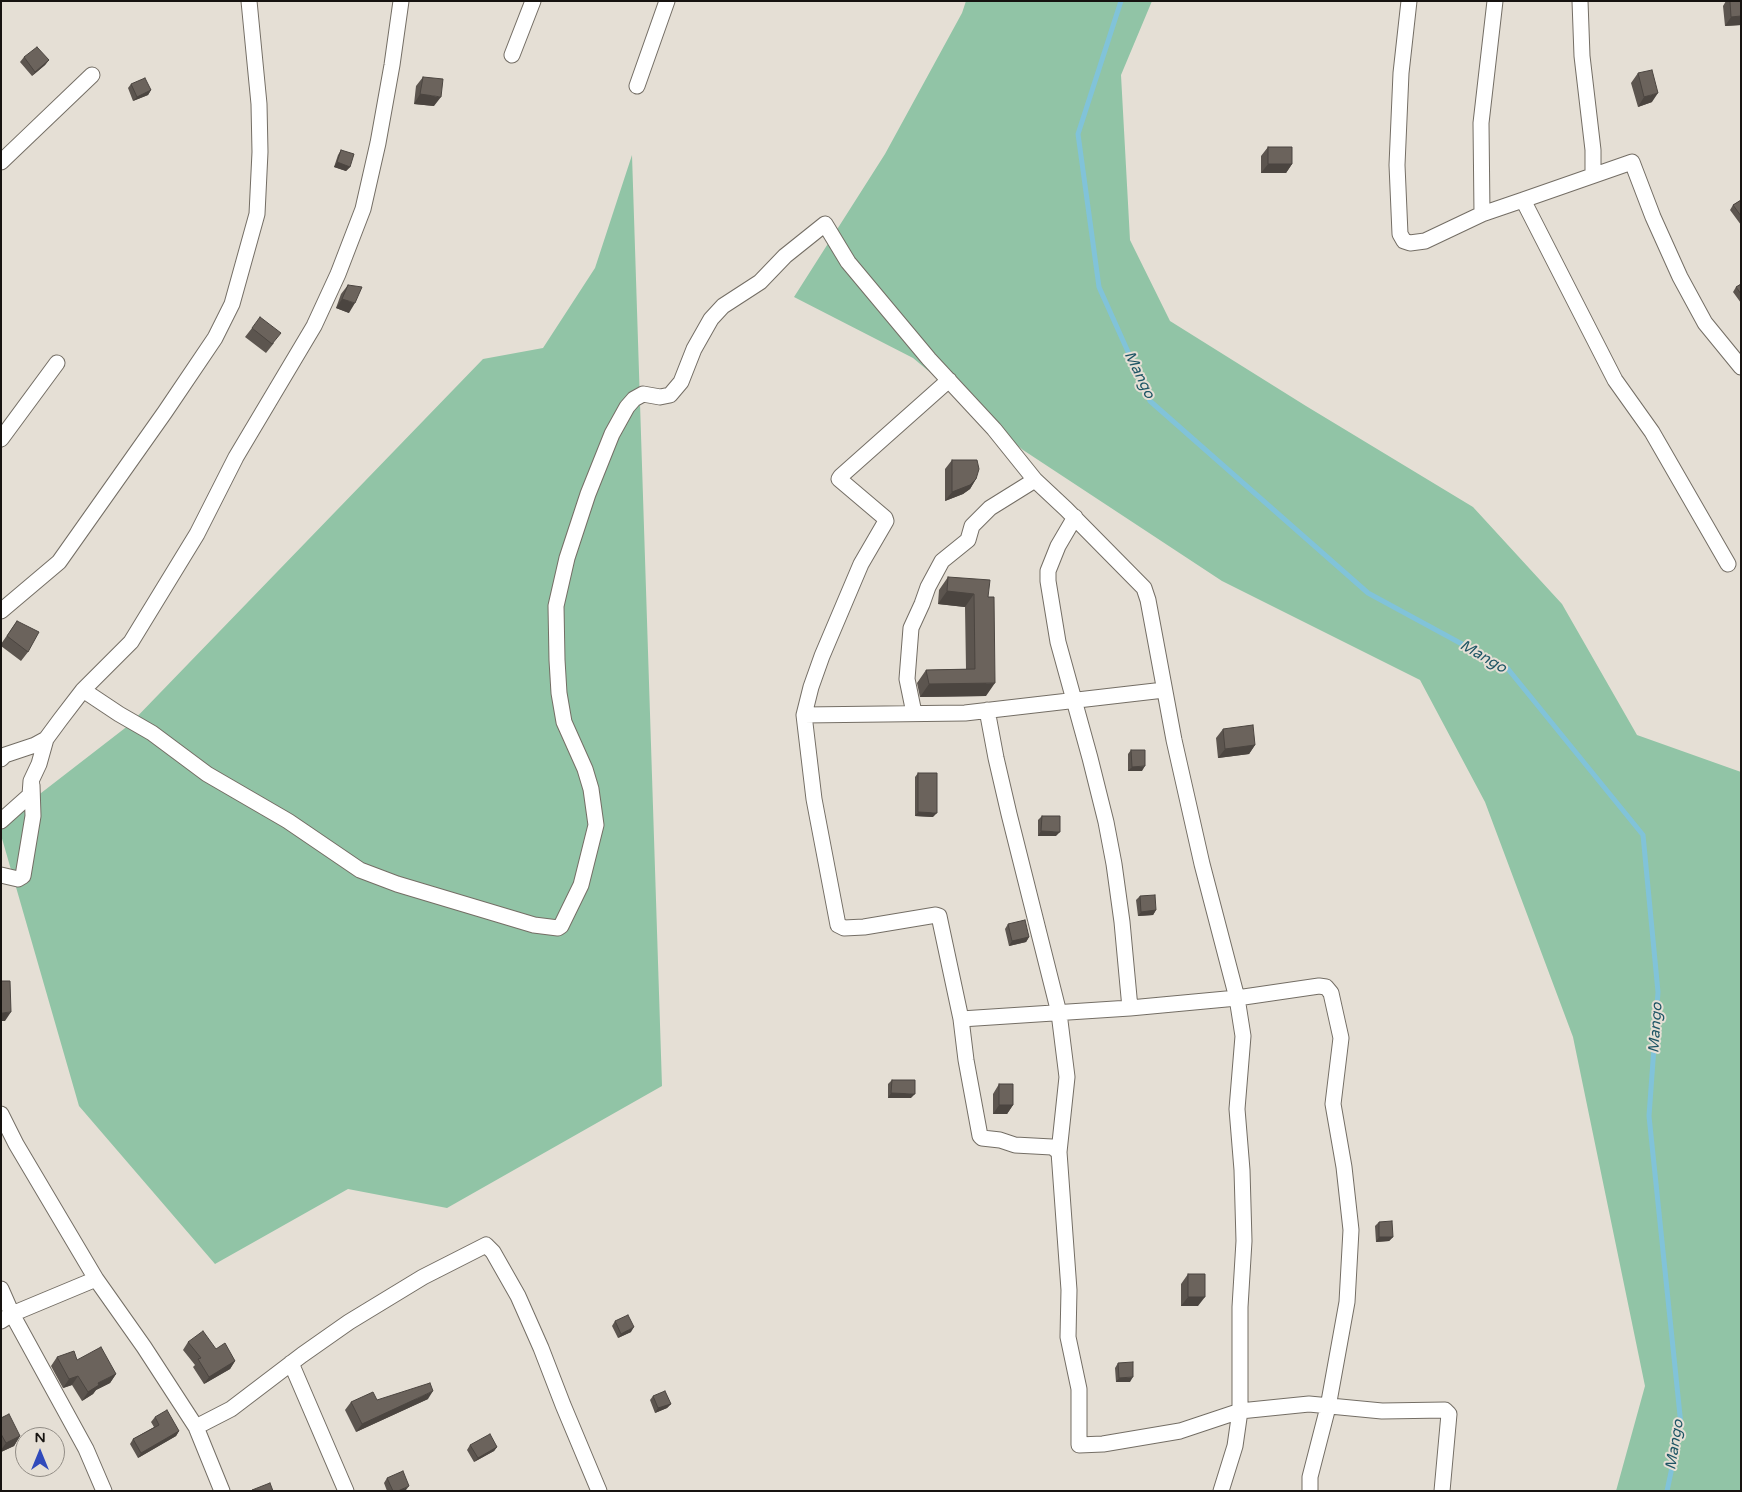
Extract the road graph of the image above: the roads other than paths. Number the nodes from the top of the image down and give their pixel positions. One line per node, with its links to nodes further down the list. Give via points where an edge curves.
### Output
1 (249, 1): 22 (street, via 259,114 257,214 232,304 215,338 59,562)
2 (401, 1): 23 (street, via 391,75 363,209 314,326 236,457 163,592 131,642)
3 (533, 1): 8 (street)
4 (667, 1): 10 (street)
5 (1409, 1): 14 (street, via 1401,73 1397,165 1400,234 1404,241 1410,243 1426,241)
6 (1494, 1): 14 (street, via 1480,123)
7 (1580, 1): 12 (street)
8 (512, 55)
9 (92, 75): 11 (street)
10 (637, 86)
11 (4, 153)
12 (1593, 175): 13 (street); 16 (street, via 1632,162 1680,277 1705,323)
13 (1523, 200): 14 (street); 21 (street, via 1615,380 1652,432)
14 (1482, 214)
15 (57, 363): 18 (street)
16 (1741, 367)
17 (949, 380): 19 (street); 23 (street, via 848,262 825,224 785,256 760,282 723,306 711,319 694,348 681,382 670,396 643,394 627,407 612,434 588,494 567,558 556,606 559,692 564,722 585,769 596,825 581,885 558,928 534,925 360,870 288,821 207,774 152,733); 28 (street, via 841,476 842,483 886,521 842,606 811,687)
18 (1, 439)
19 (1035, 480): 20 (street); 27 (street, via 990,508 972,526 968,540 942,561 928,587 911,628 906,679)
20 (1075, 517): 24 (street, via 1144,588); 25 (street, via 1048,571 1058,642)
21 (1728, 564)
22 (1, 611)
23 (83, 690): 29 (street)
24 (1164, 690): 25 (street); 34 (street, via 1202,864)
25 (1073, 700): 26 (street); 35 (street, via 1114,864)
26 (987, 710): 27 (street); 36 (street)
27 (914, 713): 28 (street)
28 (804, 715): 37 (street, via 814,799 838,925 844,928 864,927 939,916)
29 (46, 739): 30 (street); 31 (street)
30 (1, 759)
31 (32, 782): 32 (street, via 30,795); 33 (street, via 33,816 23,876 18,879)
32 (1, 820)
33 (1, 875)
34 (1237, 998): 35 (street); 44 (street, via 1319,986 1326,987 1331,993 1341,1038 1333,1104 1351,1230 1347,1302); 45 (street, via 1244,1036 1237,1109 1244,1241)
35 (1130, 1008): 36 (street)
36 (1059, 1013): 37 (street); 39 (street, via 1067,1076)
37 (961, 1019): 39 (street, via 980,1136 1015,1145 1052,1147)
38 (1, 1114): 40 (street)
39 (1059, 1152): 45 (street, via 1069,1290 1068,1337 1079,1389 1079,1445 1180,1431)
40 (96, 1279): 42 (street); 46 (street)
41 (1, 1288): 42 (street)
42 (7, 1317): 47 (street, via 86,1449)
43 (291, 1363): 46 (street, via 232,1409); 49 (street); 50 (street, via 423,1277 486,1244 522,1305)
44 (1328, 1407): 45 (street, via 1308,1404); 52 (street, via 1310,1477); 53 (street, via 1448,1411)
45 (1240, 1411): 51 (street, via 1235,1446)
46 (196, 1427): 48 (street)
47 (104, 1491)
48 (222, 1491)
49 (346, 1491)
50 (599, 1491)
51 (1220, 1491)
52 (1310, 1491)
53 (1442, 1491)

